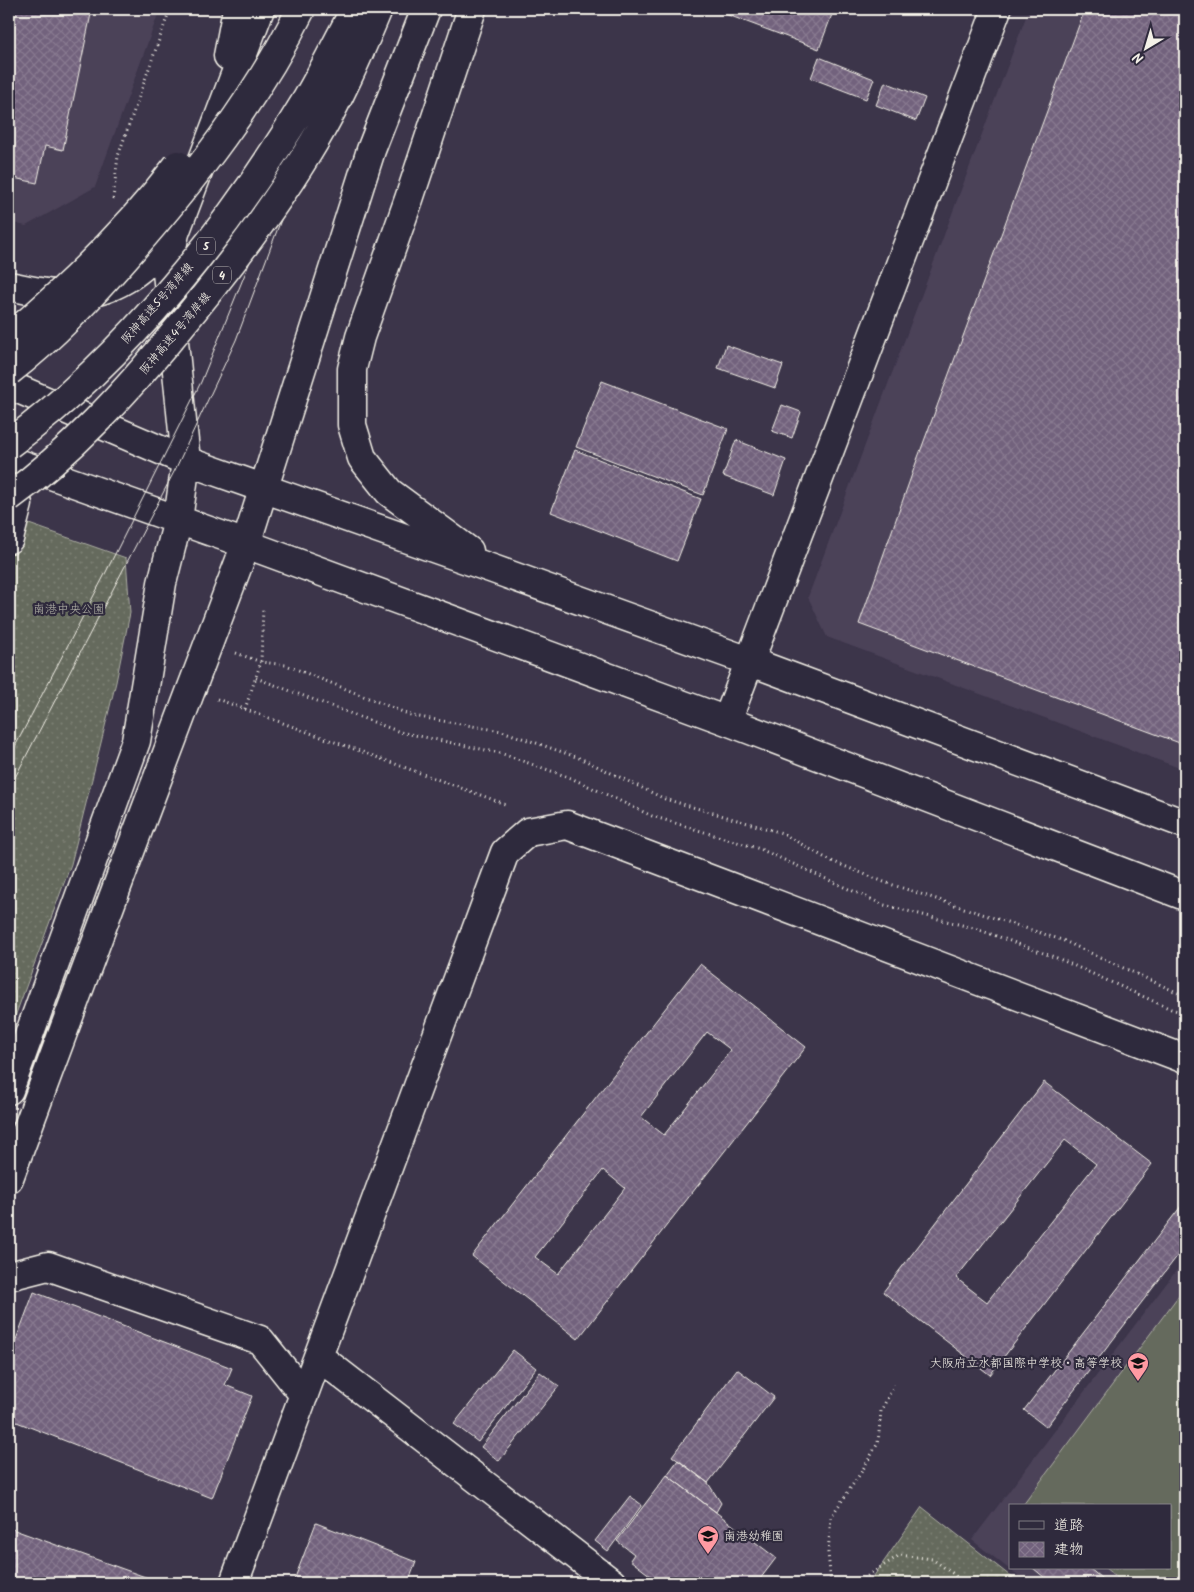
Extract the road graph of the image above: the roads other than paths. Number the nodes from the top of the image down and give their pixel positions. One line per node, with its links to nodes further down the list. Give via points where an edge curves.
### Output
1 (237, 9): 10 (main road)
2 (260, 9): 10 (main road)
3 (285, 9): 13 (main road, bridge, via 248,70 170,175 84,271)
4 (301, 9): 14 (main road, bridge, via 260,82 178,195 107,278)
5 (355, 9): 16 (main road, 阪神高速5号湾岸線 / 5, bridge, via 307,99 270,158 194,261 155,309 113,352 72,392)
6 (378, 9): 20 (main road, 阪神高速4号湾岸線 / 4, bridge, via 337,101 314,142 280,197 228,268 123,393)
7 (426, 9): 19 (main road, via 372,150)
8 (472, 9): 24 (main road, via 360,337 352,369 352,424 362,458 389,492)
9 (996, 9): 25 (main road)
10 (213, 131): 11 (main road)
11 (175, 233): 12 (main road, via 154,257 110,288 77,295); 18 (main road, via 167,272)
12 (9, 286)
13 (9, 338)
14 (9, 371)
15 (9, 385): 18 (main road)
16 (9, 444)
17 (9, 460): 21 (main road)
18 (186, 461): 19 (main road); 21 (main road)
19 (263, 487): 23 (main road); 24 (main road)
20 (13, 501): 22 (main road)
21 (178, 520): 23 (main road); 30 (main road, via 162,584 136,742)
22 (9, 539)
23 (246, 544): 26 (main road); 31 (main road)
24 (493, 569): 25 (main road)
25 (749, 661): 26 (main road); 27 (main road)
26 (727, 721): 28 (main road)
27 (1185, 824)
28 (1185, 896)
29 (1185, 1059): 33 (main road, via 567,825 528,832 505,852)
30 (9, 1090)
31 (9, 1178)
32 (9, 1276): 34 (main road, via 48,1266 260,1340)
33 (319, 1356): 34 (main road); 36 (main road)
34 (304, 1395): 35 (main road)
35 (234, 1583)
36 (612, 1583)

